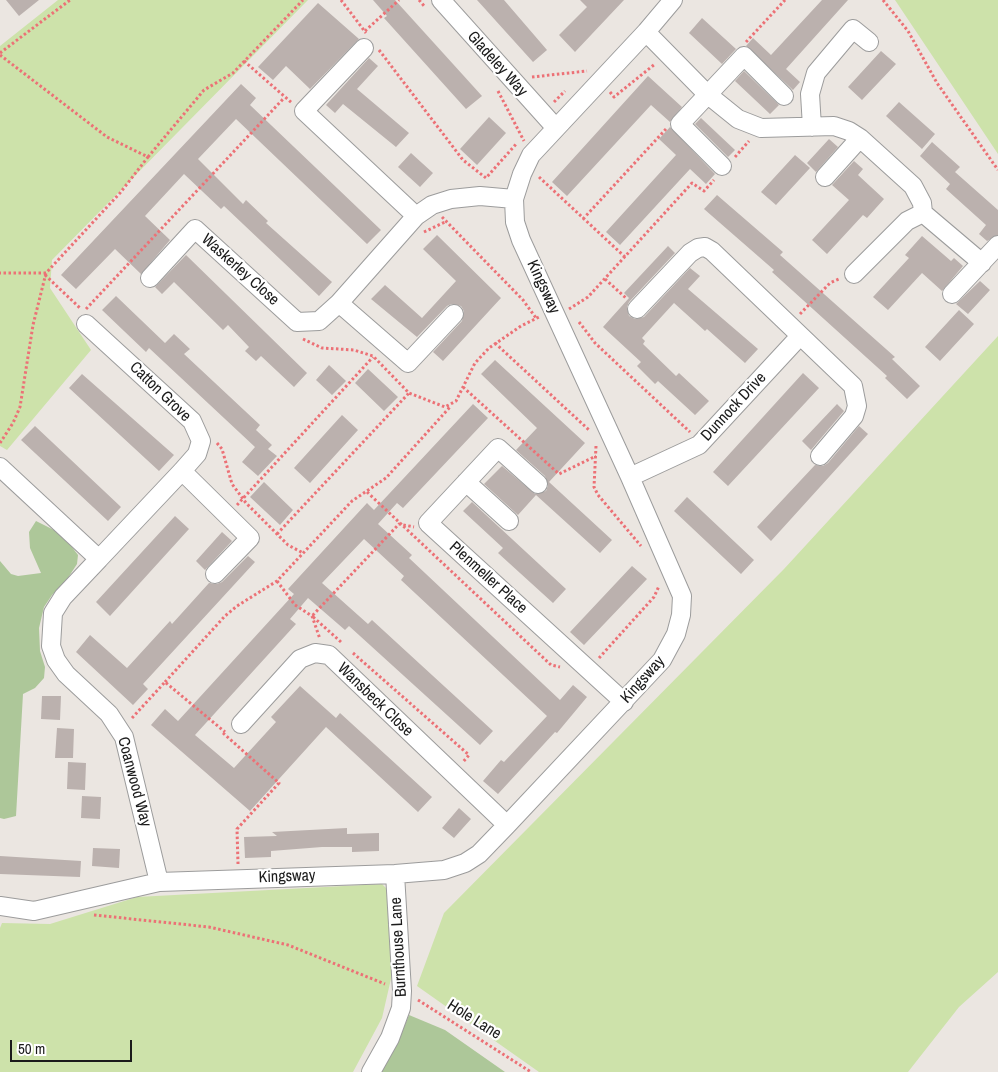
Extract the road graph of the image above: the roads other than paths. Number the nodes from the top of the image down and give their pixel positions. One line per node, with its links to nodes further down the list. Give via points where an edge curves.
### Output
1 (673, 0): 3 (street, Kingsway)
2 (436, 7): 8 (street, Gladeley Way)
3 (646, 32): 6 (street); 8 (street, Kingsway)
4 (369, 41): 15 (street, via 304,111)
5 (869, 42): 9 (street, via 853,29 816,73 810,94)
6 (708, 94): 7 (street, via 744,56); 9 (street, via 738,119 761,128); 11 (street, via 680,124)
7 (784, 96)
8 (555, 127): 13 (street, Kingsway, via 528,160)
9 (812, 127): 10 (street, via 834,126)
10 (860, 138): 12 (street); 14 (street, via 913,186 922,202)
11 (724, 167)
12 (825, 177)
13 (514, 199): 15 (street, Waskerley Close, via 451,198); 29 (street, Kingsway, via 515,222 521,240 563,311)
14 (922, 213): 17 (street); 18 (street, via 907,220)
15 (416, 216): 21 (street, Waskerley Close)
16 (998, 246): 17 (street)
17 (982, 263): 20 (street)
18 (854, 274)
19 (150, 278): 21 (street, Waskerley Close, via 195,229 297,322 319,321)
20 (952, 294)
21 (339, 303): 23 (street, via 408,363)
22 (638, 309): 25 (street, via 690,253 705,247)
23 (454, 314)
24 (85, 318): 28 (street, Catton Grove, via 192,421 201,441 197,454)
25 (795, 331): 26 (street, via 854,386 857,396 854,416); 29 (street, Dunnock Drive, via 702,441)
26 (820, 456)
27 (0, 467): 33 (street)
28 (182, 471): 33 (street, Catton Grove); 34 (street, via 250,538)
29 (630, 477): 35 (street, Kingsway, via 682,596 681,615 672,645)
30 (466, 482): 31 (street, Plenmeller Place, via 498,448); 32 (street); 35 (street, Plenmeller Place, via 428,523)
31 (538, 484)
32 (509, 521)
33 (99, 559): 39 (street, Coanwood Way, via 63,597 54,613 51,646 66,674 109,714 121,731)
34 (215, 574)
35 (624, 702): 37 (street, Kingsway)
36 (240, 724): 37 (street, Wansbeck Close, via 300,659 315,653 329,655)
37 (507, 825): 38 (street, Kingsway, via 479,854 465,863 444,870)
38 (395, 874): 39 (street, Kingsway); 41 (street, Burnthouse Lane, via 401,1008 390,1038)
39 (159, 882): 40 (street, Kingsway, via 34,911)
40 (0, 906)
41 (371, 1072)

